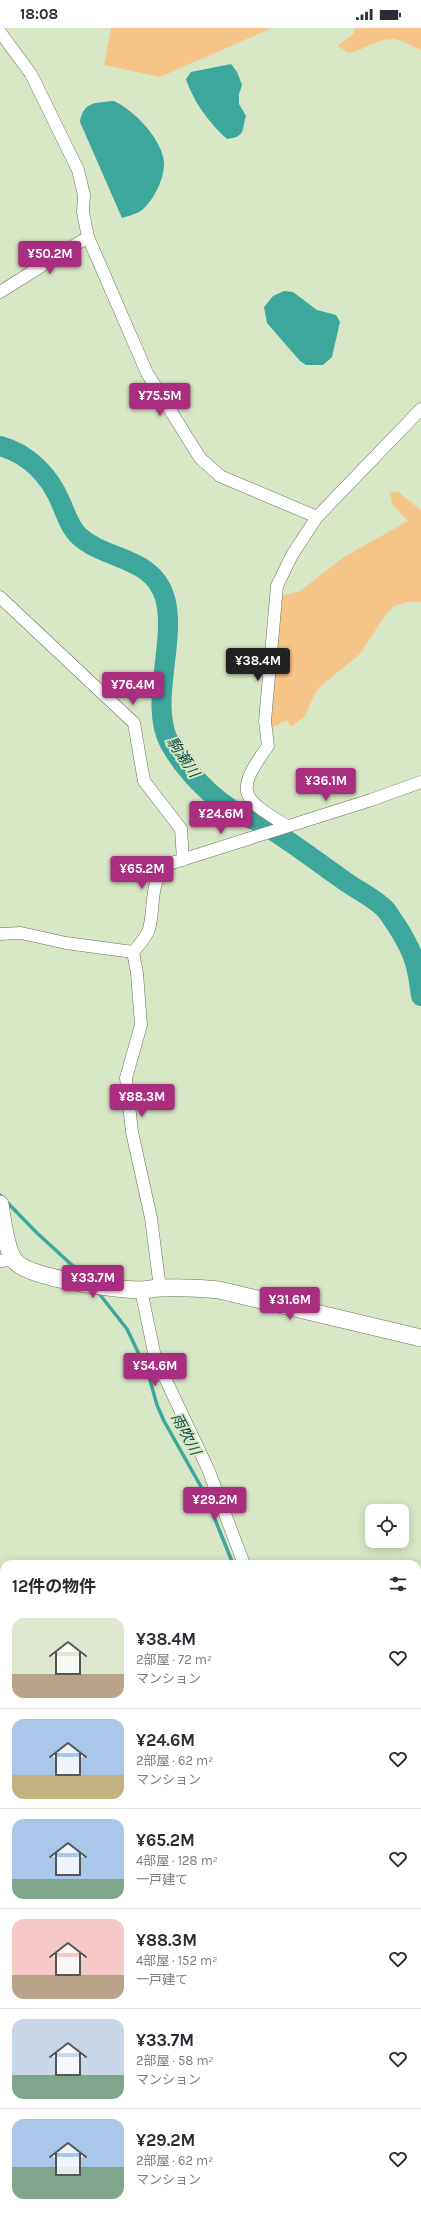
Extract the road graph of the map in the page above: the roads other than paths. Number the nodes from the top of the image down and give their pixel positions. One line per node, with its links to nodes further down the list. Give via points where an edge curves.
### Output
1 (0, 32): 2 (street, via 32,74 78,170 84,195)
2 (88, 237): 3 (street); 5 (street, via 147,373 200,458 220,476)
3 (0, 292)
4 (421, 409): 5 (street)
5 (317, 517): 8 (street, via 292,556 277,586 265,721 268,746 251,769 246,786 252,802)
6 (0, 597): 9 (street, via 134,723 144,781 181,829)
7 (421, 782): 8 (street)
8 (284, 827): 9 (street)
9 (183, 860): 11 (street, via 162,870 154,886 149,930)
10 (0, 934): 11 (street, via 21,933 66,943)
11 (133, 952): 14 (street, via 141,1025 126,1078 132,1132 152,1218)
12 (1, 1208): 13 (street)
13 (7, 1261): 15 (street, via 45,1276 84,1284)
14 (160, 1288): 15 (street); 16 (street, via 191,1287 219,1290)
15 (141, 1290): 17 (street, via 155,1357 208,1469)
16 (421, 1338)
17 (242, 1560)

